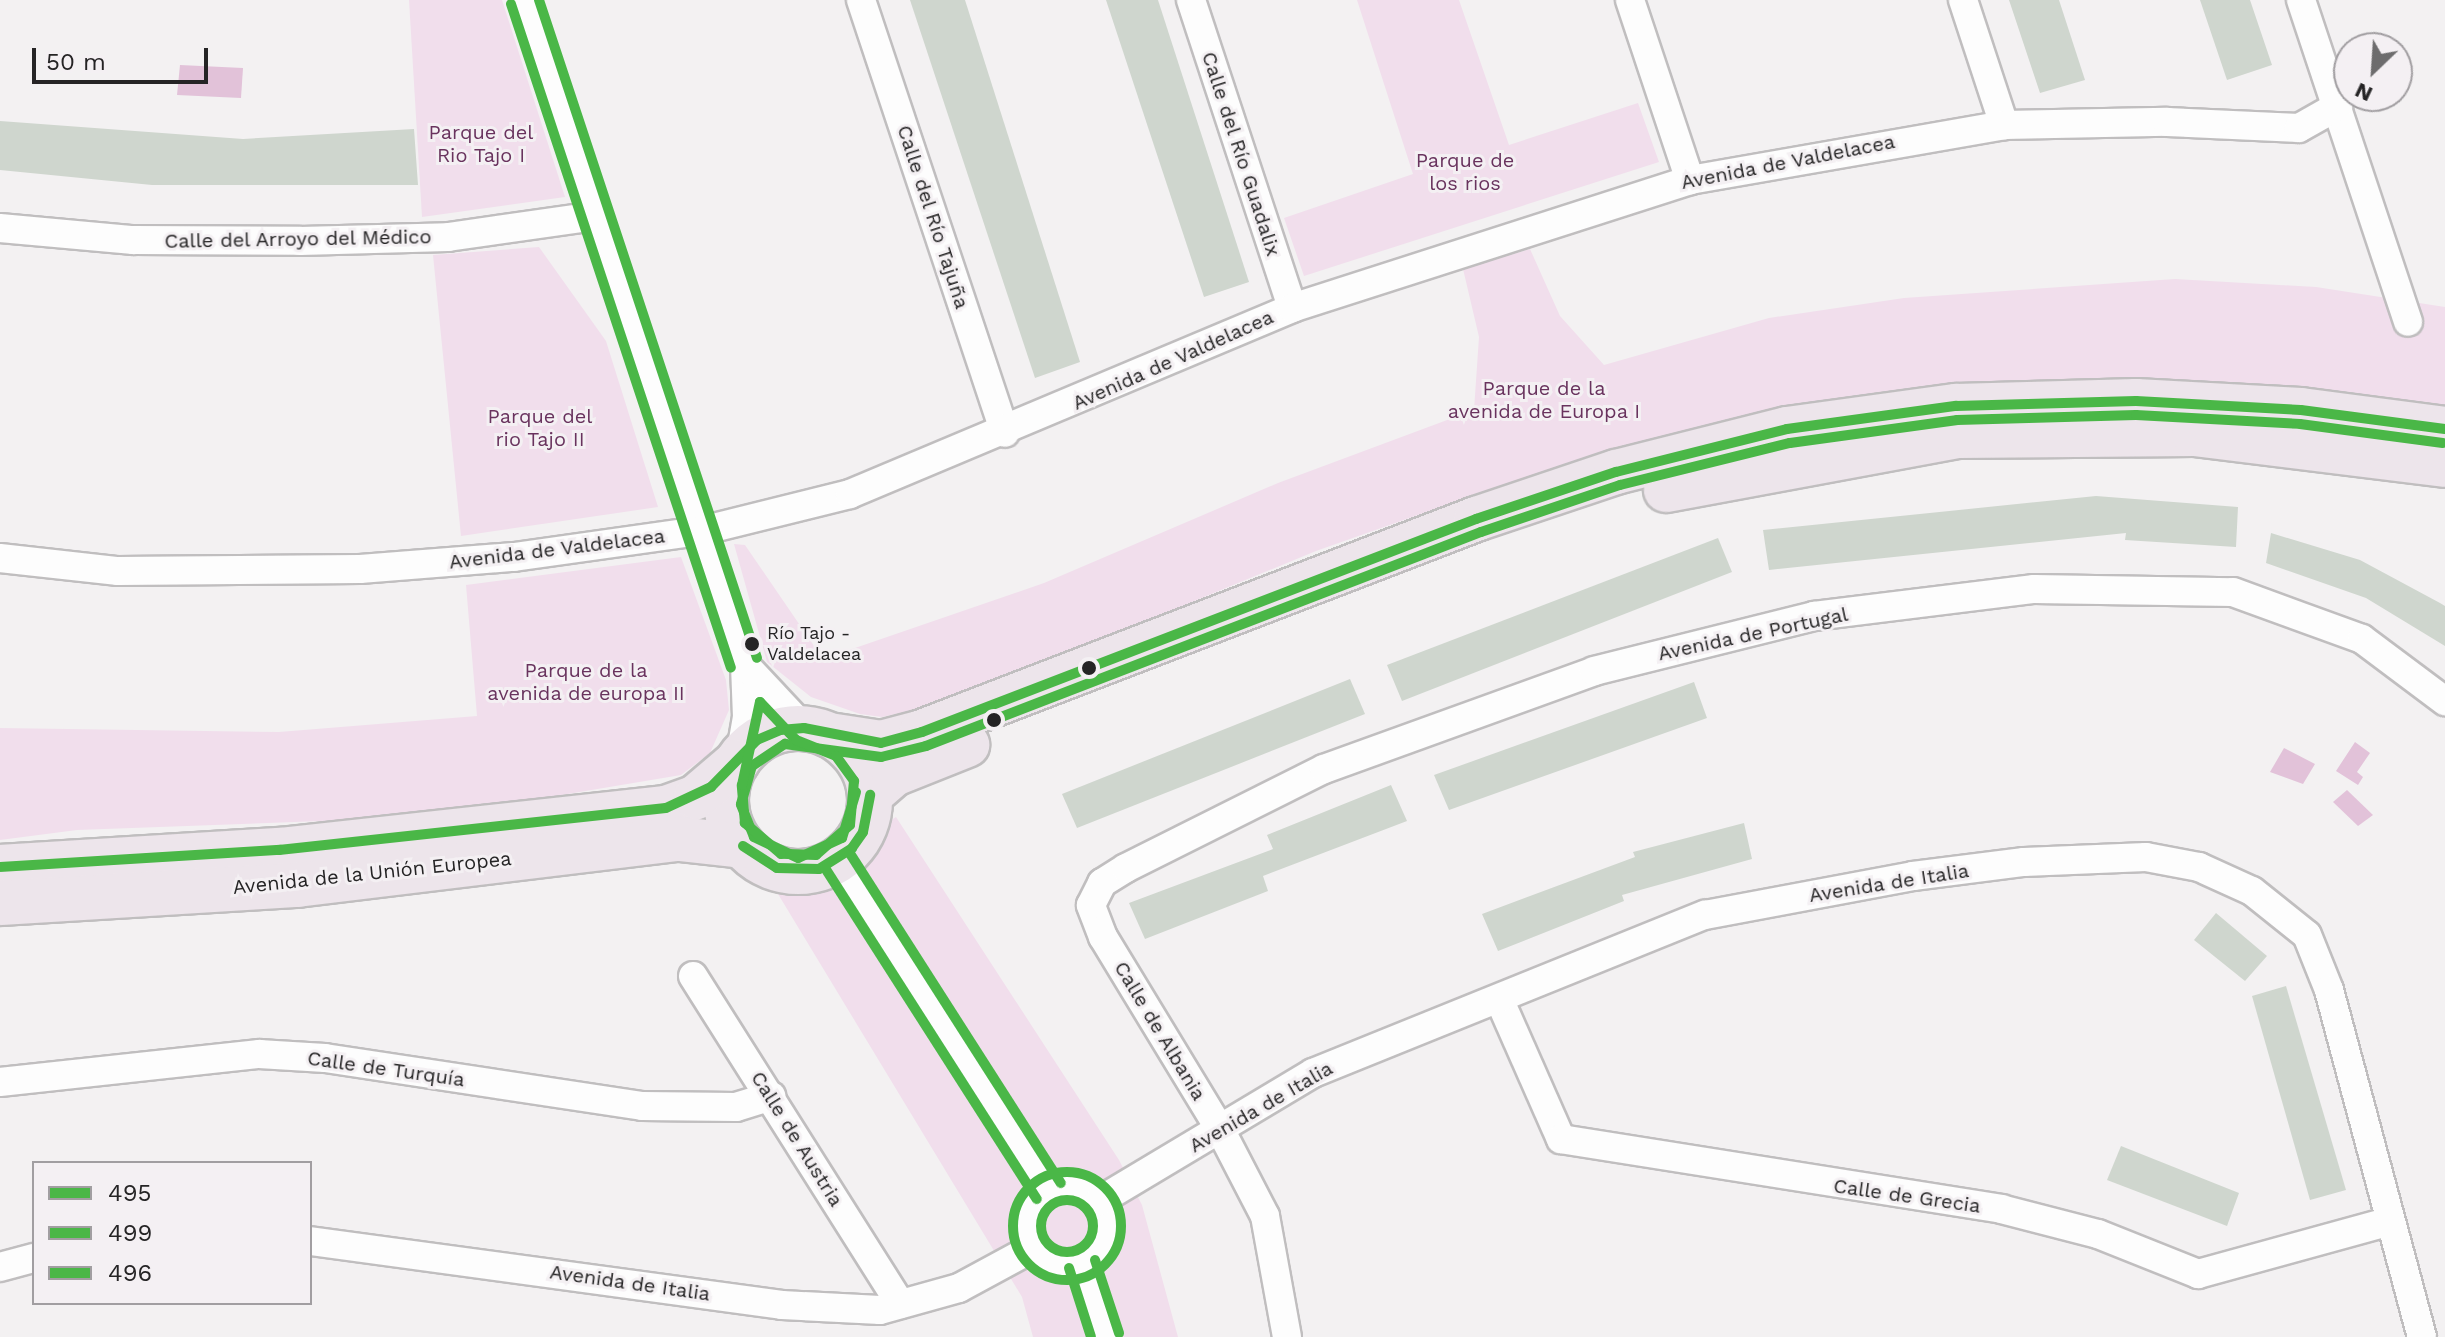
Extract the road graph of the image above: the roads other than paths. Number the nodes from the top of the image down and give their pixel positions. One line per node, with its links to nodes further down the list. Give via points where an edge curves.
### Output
1 (524, 0): 12 (street)
2 (861, 0): 17 (street, Calle del Río Tajuña)
3 (1191, 0): 14 (street, Calle del Río Guadalix)
4 (1630, 0): 11 (street)
5 (1963, 0): 10 (street)
6 (2301, 0): 7 (street)
7 (2333, 92)
8 (2333, 109): 10 (street, Avenida de Valdelacea, via 2299,128 2167,122)
9 (2340, 112): 15 (street)
10 (2004, 125): 11 (street, Avenida de Valdelacea)
11 (1690, 180): 14 (street, Avenida de Valdelacea)
12 (595, 216): 13 (street, Calle del Arroyo del Médico, via 448,237 300,241 133,240); 19 (street)
13 (0, 228)
14 (1292, 308): 17 (street, Avenida de Valdelacea)
15 (2408, 322)
16 (2445, 429): 23 (main road, via 2301,410 2136,401 1956,406 1787,429 1616,472 1476,519 922,732 881,743)
17 (1005, 433): 19 (street, Avenida de Valdelacea, via 850,494)
18 (2445, 465): 25 (main road, via 2194,434 1957,436 1760,468 1605,504 1531,531 894,774)
19 (705, 530): 20 (street, Avenida de Valdelacea, via 514,557 360,569 118,571); 21 (street)
20 (0, 558)
21 (745, 665): 23 (street); 24 (street, via 747,717)
22 (2445, 701): 30 (street, Avenida de Portugal, via 2362,639 2233,592 2034,589 1814,616 1594,671 1324,769 1126,868 1102,883)
23 (817, 731): 24 (main road, via 780,730); 25 (main road, via 858,759)
24 (738, 760): 26 (main road, via 726,805); 28 (main road, Avenida de la Unión Europea, via 696,797 666,808 279,850)
25 (870, 795): 27 (main road, via 863,832)
26 (743, 846): 27 (main road, via 777,868 819,869); 29 (main road, Avenida de la Unión Europea, via 679,839 297,885)
27 (837, 860): 36 (street)
28 (0, 867)
29 (0, 903)
30 (1091, 905): 35 (street, Calle de Albania, via 1103,937)
31 (693, 976): 34 (street, Calle de Austria)
32 (1500, 1001): 35 (street, Avenida de Italia, via 1313,1073); 38 (street, Calle de Grecia, via 1561,1139 2001,1209 2098,1234 2198,1274); 38 (street, Avenida de Italia, via 1705,915 2024,862 2146,857 2199,867 2252,891 2307,935 2329,990)
33 (0, 1082): 34 (street, Calle de Turquía, via 259,1054 325,1058 642,1106 736,1107)
34 (771, 1096): 44 (street, Calle de Austria)
35 (1221, 1131): 37 (street, Avenida de Italia); 46 (street, Calle de Albania, via 1265,1216)
36 (1049, 1191): 37 (street, via 1079,1188); 40 (street, via 1027,1220)
37 (1099, 1201): 42 (street, via 1106,1237)
38 (2390, 1221): 47 (street, Avenida de Italia)
39 (312, 1241): 44 (street, Avenida de Italia, via 782,1305 880,1310)
40 (1033, 1248): 42 (street, via 1048,1261); 44 (street, Avenida de Italia, via 959,1288)
41 (32, 1259): 43 (street)
42 (1082, 1264): 45 (street)
43 (0, 1267)
44 (900, 1304)
45 (1106, 1337)
46 (1287, 1337)
47 (2422, 1337)

